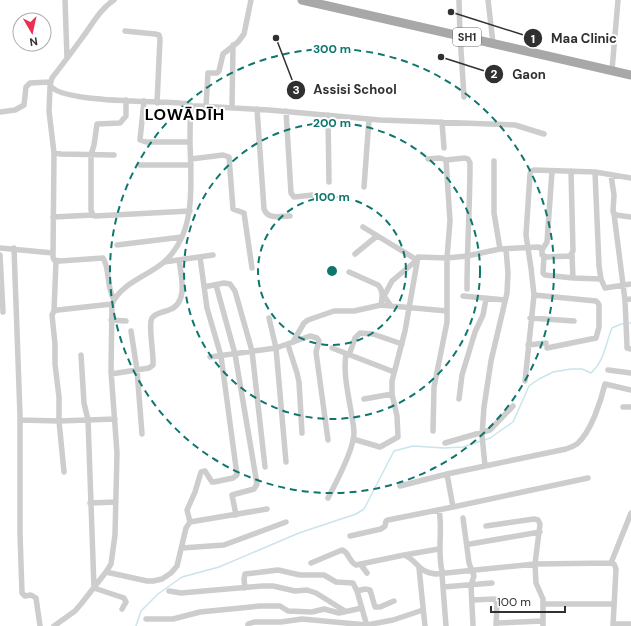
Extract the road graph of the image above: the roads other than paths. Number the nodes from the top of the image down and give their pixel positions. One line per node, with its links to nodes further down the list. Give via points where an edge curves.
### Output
1 (65, 0): 12 (street)
2 (114, 0): 12 (street, via 100,12)
3 (251, 0): 11 (street, via 244,34)
4 (302, 0): 9 (main road, SH1)
5 (459, 0): 9 (street)
6 (488, 0): 10 (street)
7 (618, 0): 13 (street)
8 (125, 31): 19 (street, via 159,35)
9 (460, 35): 10 (main road, SH1); 16 (street)
10 (493, 43): 13 (main road, SH1)
11 (233, 46): 21 (street, via 224,54 220,71 208,73); 22 (street)
12 (67, 58): 15 (street)
13 (612, 70): 14 (main road, SH1)
14 (631, 74)
15 (50, 84): 17 (street, via 55,91 68,95); 25 (street, via 30,83 27,85 22,107); 32 (street, via 49,111)
16 (464, 97)
17 (126, 100): 18 (street); 33 (street, via 126,116 120,123 98,124)
18 (144, 101): 19 (street); 30 (street, via 140,137 142,142)
19 (157, 103): 20 (street, via 188,103)
20 (191, 106): 21 (street); 30 (street)
21 (206, 106): 22 (street)
22 (232, 108): 23 (street)
23 (257, 110): 24 (street); 51 (street, via 264,209 269,217)
24 (286, 111): 26 (street); 47 (street, via 292,195 296,197)
25 (0, 112)
26 (328, 115): 27 (street); 45 (street)
27 (369, 119): 28 (street); 46 (street)
28 (442, 122): 29 (street, via 515,125); 31 (street)
29 (544, 134)
30 (190, 142): 38 (street)
31 (444, 148)
32 (54, 153): 33 (street); 52 (street)
33 (91, 155): 34 (street); 50 (street)
34 (114, 155)
35 (428, 159): 36 (street)
36 (446, 160): 68 (street, via 465,158 470,163); 71 (street, via 450,221)
37 (494, 161): 61 (street, via 494,213)
38 (191, 162): 39 (street); 48 (street); 76 (street, via 229,157 233,209 244,213)
39 (140, 165)
40 (552, 171): 41 (street); 60 (street, via 534,170 530,174); 62 (street, via 547,242)
41 (571, 171): 42 (street); 65 (street)
42 (595, 172): 43 (street); 79 (street)
43 (611, 175): 44 (street); 49 (street)
44 (631, 178)
45 (329, 182)
46 (364, 187)
47 (313, 194)
48 (190, 211): 50 (street); 56 (street)
49 (614, 214): 53 (street); 82 (street)
50 (93, 215): 52 (street)
51 (290, 216)
52 (53, 217): 63 (street)
53 (631, 217)
54 (363, 227): 55 (street)
55 (377, 236): 64 (street); 73 (street)
56 (182, 237): 57 (street); 75 (street)
57 (117, 245)
58 (0, 248): 59 (street)
59 (14, 248): 63 (street); 130 (street)
60 (527, 248): 61 (street); 62 (street, via 539,247); 85 (street)
61 (503, 249): 68 (street); 89 (street, via 508,284)
62 (542, 250): 69 (street)
63 (53, 253): 74 (street)
64 (355, 254)
65 (572, 254): 69 (street, via 566,257); 78 (street)
66 (0, 255): 97 (street)
67 (214, 255): 70 (street)
68 (467, 256): 71 (street); 84 (street)
69 (544, 256): 78 (street, via 545,275)
70 (200, 257): 72 (street); 83 (street)
71 (447, 258): 73 (street, via 421,256); 96 (street)
72 (180, 260): 75 (street); 116 (street, via 182,294 176,306 152,318 153,364 149,368)
73 (417, 260): 93 (street, via 392,281 384,296); 94 (street)
74 (56, 261): 91 (street, via 104,258 108,288); 95 (street)
75 (164, 262): 91 (street, via 124,288)
76 (252, 268)
77 (349, 272): 92 (street, via 381,288)
78 (573, 278): 79 (street)
79 (601, 279): 82 (street, via 605,288)
80 (631, 284): 82 (street)
81 (216, 285): 83 (street); 110 (street, via 230,284 233,287); 111 (street)
82 (622, 285): 90 (street)
83 (204, 287): 114 (street, via 207,308)
84 (467, 289)
85 (534, 295): 99 (street); 106 (street, via 596,301 599,306 599,327 596,338)
86 (463, 296): 87 (street)
87 (486, 298): 89 (street); 124 (street, via 483,315 462,375)
88 (631, 299): 90 (street)
89 (505, 300): 136 (street, via 491,362)
90 (624, 300): 109 (street, via 627,348)
91 (113, 302): 95 (street); 100 (street)
92 (381, 306): 93 (street); 104 (street, via 354,311 334,311 315,317 304,323)
93 (391, 306): 94 (street)
94 (409, 308): 96 (street); 105 (street)
95 (54, 311): 131 (street, via 52,321)
96 (447, 311): 133 (street, via 447,326 434,387)
97 (3, 312)
98 (269, 318): 107 (street)
99 (530, 318): 102 (street); 106 (street)
100 (111, 320): 101 (street); 120 (street)
101 (126, 321)
102 (574, 321)
103 (131, 331): 116 (street)
104 (290, 344): 107 (street); 134 (street, via 299,382); 137 (street, via 310,336 319,340 316,352)
105 (402, 344): 112 (street, via 373,334 360,333); 118 (street)
106 (528, 345): 121 (street)
107 (276, 348): 110 (street); 140 (street)
108 (332, 348): 112 (street)
109 (631, 349)
110 (252, 351): 111 (street); 142 (street)
111 (235, 354): 114 (street); 154 (street, via 257,484 254,489 232,495)
112 (348, 354): 118 (street); 138 (street, via 345,361 354,427)
113 (81, 355): 132 (street, via 84,403)
114 (221, 356): 115 (street); 156 (street, via 237,475 212,482 206,471 199,474 187,510)
115 (210, 357)
116 (137, 370): 120 (street); 135 (street)
117 (608, 370): 119 (street)
118 (394, 372): 123 (street)
119 (631, 373)
120 (111, 374): 129 (street)
121 (524, 381)
122 (631, 390): 141 (street, via 605,384 590,427 577,444 566,449)
123 (392, 394): 125 (street); 138 (street, via 398,437 380,447)
124 (459, 398)
125 (364, 399)
126 (513, 406): 136 (street, via 490,430)
127 (623, 407): 128 (street)
128 (631, 407)
129 (115, 419): 132 (street); 148 (street)
130 (20, 420): 131 (street); 197 (street, via 22,593 36,598)
131 (59, 420): 132 (street); 143 (street)
132 (88, 420): 149 (street)
133 (433, 431)
134 (302, 433)
135 (142, 434)
136 (482, 434): 139 (street); 141 (street)
137 (328, 440)
138 (353, 440): 147 (street)
139 (445, 443)
140 (286, 462)
141 (485, 466): 144 (street)
142 (265, 467)
143 (64, 472)
144 (446, 474): 146 (street); 150 (street)
145 (588, 478): 150 (street)
146 (400, 486)
147 (328, 498)
148 (116, 502): 149 (street); 171 (street, via 115,535)
149 (90, 503): 177 (street)
150 (453, 507): 152 (street)
151 (267, 509): 154 (street)
152 (439, 510): 160 (street, via 388,520 381,529); 163 (street)
153 (631, 513): 166 (street)
154 (236, 515): 156 (street)
155 (463, 518): 170 (street)
156 (190, 522): 162 (street, via 186,528)
157 (286, 522): 162 (street, via 224,545)
158 (486, 526): 159 (street, via 534,519 540,524)
159 (540, 532): 161 (street); 167 (street)
160 (350, 536)
161 (470, 544)
162 (182, 548): 171 (street, via 175,570 157,581)
163 (439, 550): 164 (street); 173 (street, via 444,573)
164 (404, 555): 168 (street); 169 (street)
165 (311, 563): 168 (street, via 342,550 354,564)
166 (611, 563): 167 (street); 184 (street, via 616,569)
167 (535, 564): 170 (street); 183 (street, via 536,583)
168 (361, 565): 172 (street)
169 (419, 568): 173 (street, via 429,573); 187 (street)
170 (472, 571): 173 (street); 175 (street, via 474,576)
171 (106, 572): 177 (street)
172 (367, 573)
173 (442, 574): 176 (street)
174 (492, 582): 175 (street)
175 (471, 584): 176 (street); 181 (street)
176 (443, 587): 202 (street)
177 (94, 588): 186 (street, via 124,598 126,602); 198 (street, via 75,611)
178 (245, 588): 179 (street, via 181,593); 180 (street, via 245,574 278,570 300,575 324,575 336,582 353,583); 188 (street, via 268,586 311,591)
179 (168, 591)
180 (357, 591): 182 (street, via 370,590 375,607); 185 (street)
181 (472, 600): 194 (street); 195 (street, via 495,599)
182 (394, 602)
183 (543, 604): 184 (street); 192 (street)
184 (614, 604): 196 (street)
185 (362, 608): 188 (street); 200 (street)
186 (122, 609)
187 (423, 610): 200 (street); 201 (street)
188 (345, 611): 189 (street, via 286,611 280,606 266,606 200,612 174,619)
189 (146, 619)
190 (292, 623): 191 (street, via 302,619); 199 (street, via 254,622)
191 (331, 624): 200 (street)
192 (543, 624): 195 (street)
193 (631, 624): 196 (street)
194 (473, 625)
195 (496, 625)
196 (613, 625)
197 (40, 626)
198 (54, 626)
199 (248, 626)
200 (367, 626)
201 (425, 626)
202 (446, 626)

